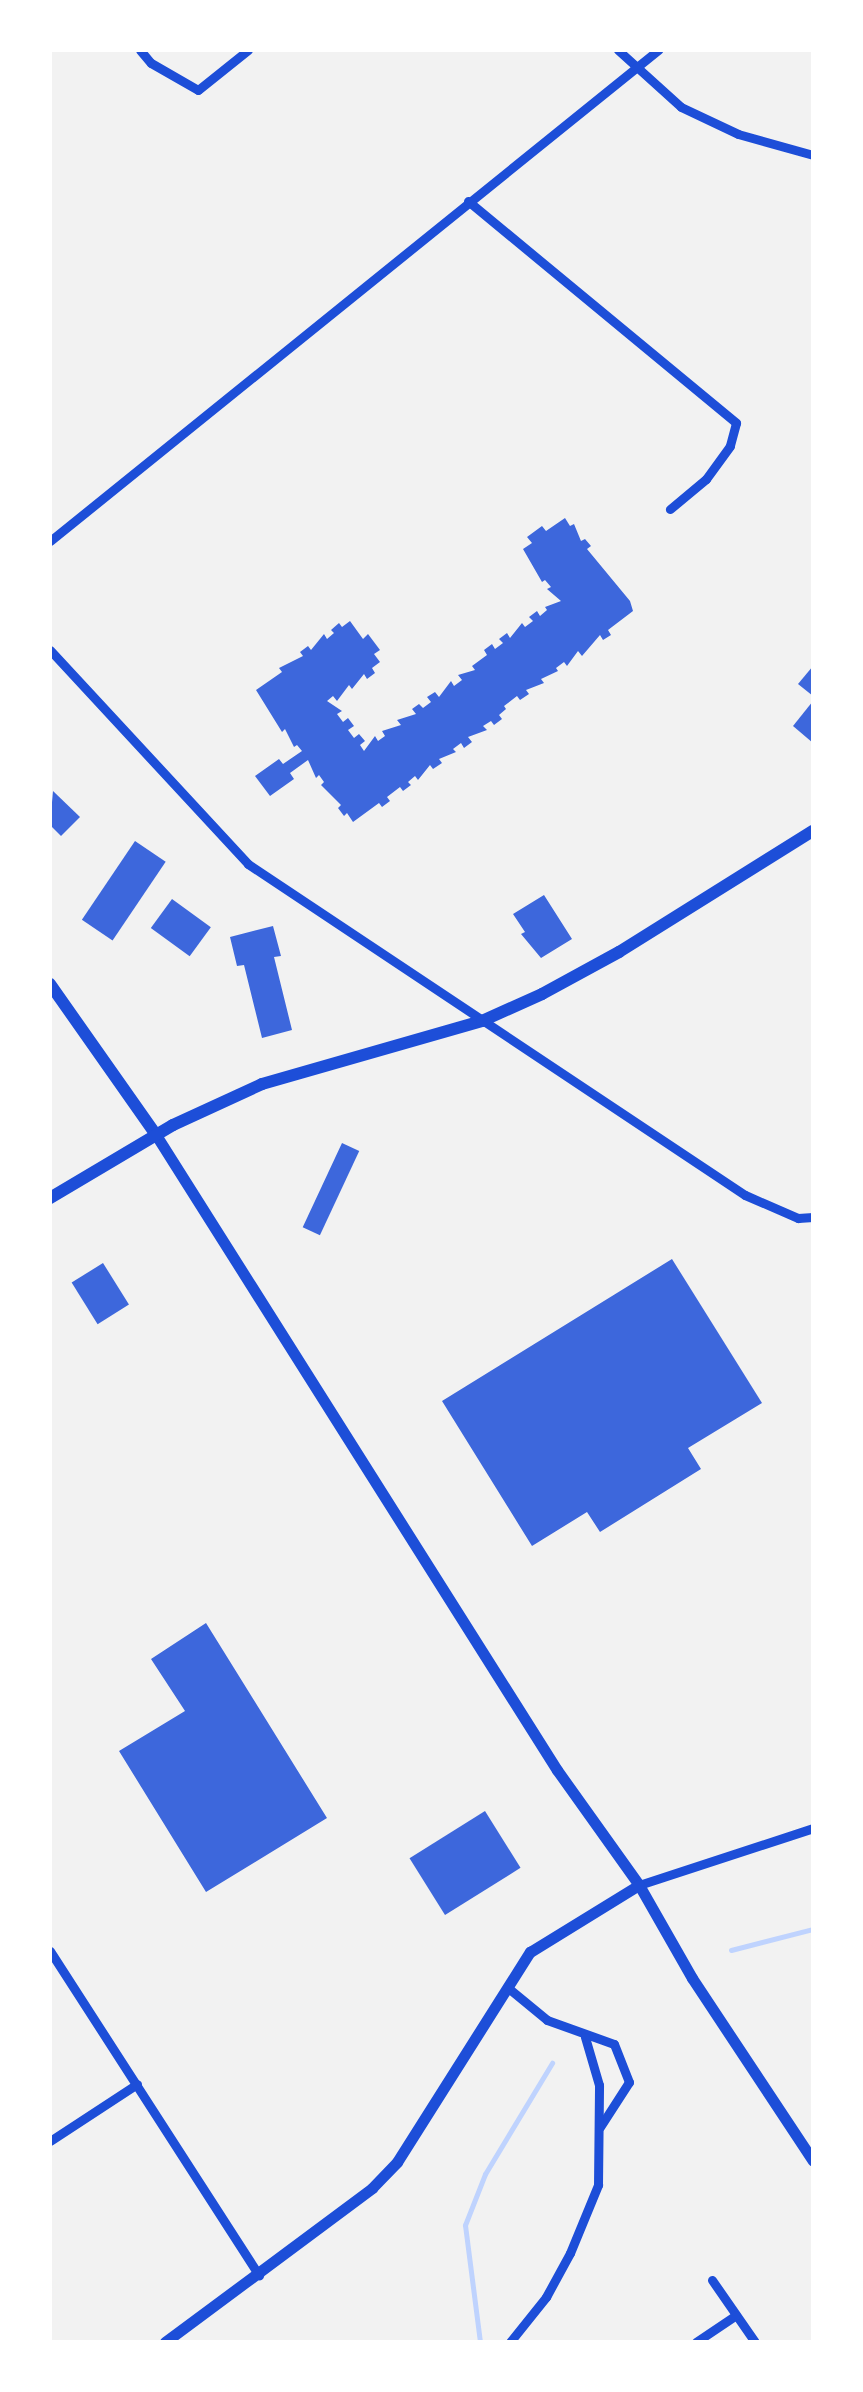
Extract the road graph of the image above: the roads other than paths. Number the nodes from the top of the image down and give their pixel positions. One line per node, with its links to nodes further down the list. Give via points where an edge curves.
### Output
1 (140, 50): 2 (street, via 198,90)
2 (248, 50)
3 (618, 50): 5 (street)
4 (658, 50): 5 (street)
5 (635, 67): 6 (street, via 680,107 738,134); 7 (street)
6 (813, 155)
7 (468, 201): 8 (street, via 736,423 730,446 706,479); 9 (street)
8 (670, 509)
9 (50, 540)
10 (50, 650): 13 (street, via 248,864)
11 (813, 831): 13 (main road, via 618,952)
12 (50, 984): 14 (main road)
13 (482, 1022): 14 (main road, via 278,1078); 16 (street, via 746,1195 798,1218)
14 (156, 1134): 15 (main road); 18 (street, via 557,1770)
15 (50, 1198)
16 (813, 1217)
17 (813, 1828): 18 (street)
18 (639, 1884): 20 (street, via 530,1952); 25 (street, via 692,1978)
19 (50, 1951): 22 (street)
20 (507, 1988): 21 (street, via 548,2020); 26 (street, via 397,2162)
21 (585, 2037): 23 (street, via 599,2084); 23 (street, via 614,2044 629,2082)
22 (137, 2084): 24 (street); 26 (street)
23 (600, 2126): 30 (street, via 598,2184 570,2254)
24 (50, 2141)
25 (813, 2161)
26 (259, 2275): 29 (street)
27 (712, 2280): 28 (street)
28 (736, 2315): 31 (street); 32 (street)
29 (165, 2342)
30 (510, 2342)
31 (696, 2342)
32 (755, 2342)

